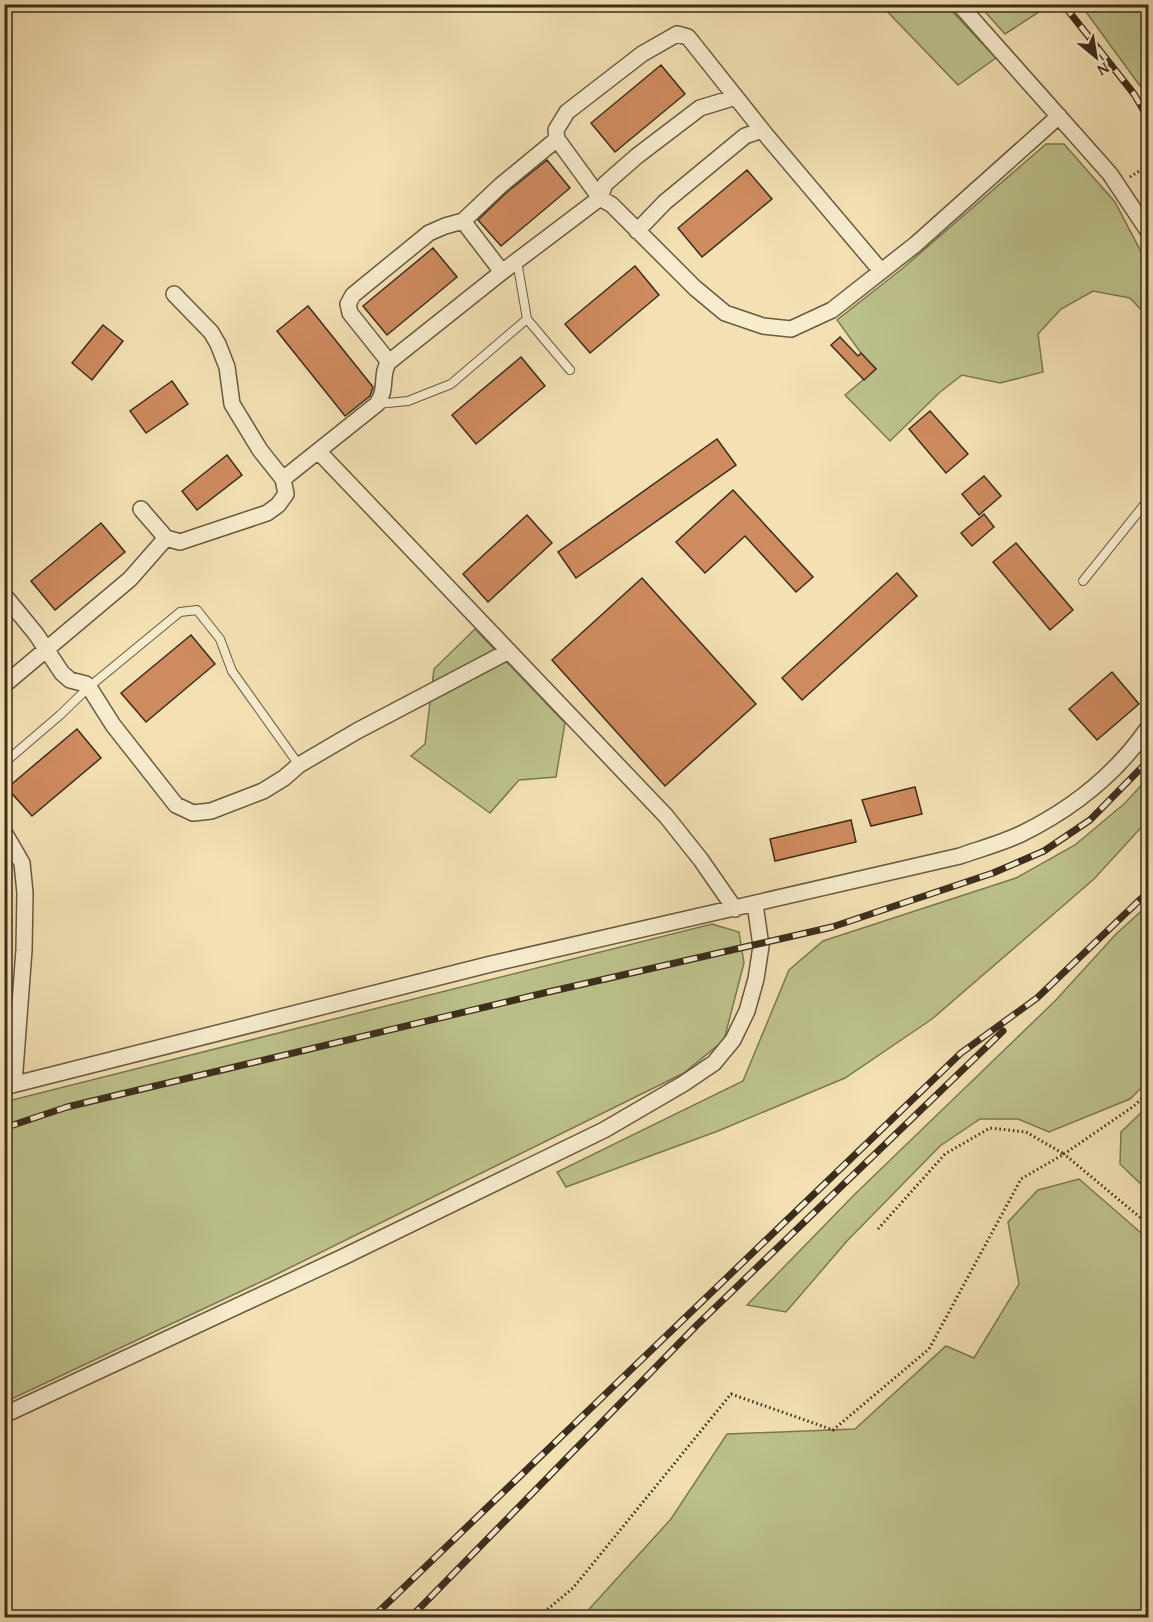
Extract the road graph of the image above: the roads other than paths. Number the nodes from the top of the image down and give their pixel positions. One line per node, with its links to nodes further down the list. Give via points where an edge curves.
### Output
1 (959, 4): 3 (street)
2 (736, 97): 4 (street); 5 (street, via 688,36 677,34 642,54 567,112 556,130); 6 (street, via 700,108 605,184)
3 (1059, 116): 9 (street, via 1118,185); 11 (street)
4 (762, 130): 8 (street, via 745,136 665,202); 11 (street)
5 (557, 139): 6 (street); 7 (street)
6 (600, 198): 8 (street); 10 (street)
7 (464, 221): 12 (street); 15 (street, via 429,233 353,295 348,304 350,313)
8 (638, 231): 11 (street, via 725,313 763,326 791,329 832,310)
9 (1149, 231)
10 (517, 261): 12 (street); 14 (lane)
11 (881, 271)
12 (502, 272): 15 (street)
13 (174, 294): 19 (street, via 211,332 226,367 232,404)
14 (527, 319): 16 (lane); 17 (lane, via 451,384 408,400)
15 (389, 362): 17 (street, via 385,368 385,388)
16 (570, 370)
17 (377, 405): 18 (street)
18 (318, 452): 19 (street); 26 (street)
19 (283, 479): 22 (street, via 286,494 267,513 180,542)
20 (1149, 500): 23 (lane)
21 (141, 509): 22 (street)
22 (166, 538): 25 (street, via 130,579)
23 (1083, 581)
24 (4, 595): 25 (street)
25 (47, 649): 27 (street); 28 (street, via 62,673)
26 (509, 651): 31 (street); 34 (street, via 666,816)
27 (4, 685)
28 (89, 687): 30 (lane); 31 (street, via 113,725 176,804 193,813 211,812 263,791); 31 (lane, via 180,612 197,610 220,639 232,671)
29 (1149, 728): 33 (street, via 1096,786 1062,812 1020,834 960,856)
30 (4, 763)
31 (299, 765)
32 (4, 832): 35 (street, via 22,863 24,893 24,950)
33 (755, 904): 34 (street); 37 (street, via 761,946 747,1011 734,1040 698,1074 594,1136)
34 (735, 909): 36 (street, via 491,964)
35 (10, 1031): 36 (street)
36 (9, 1085)
37 (4, 1415)

